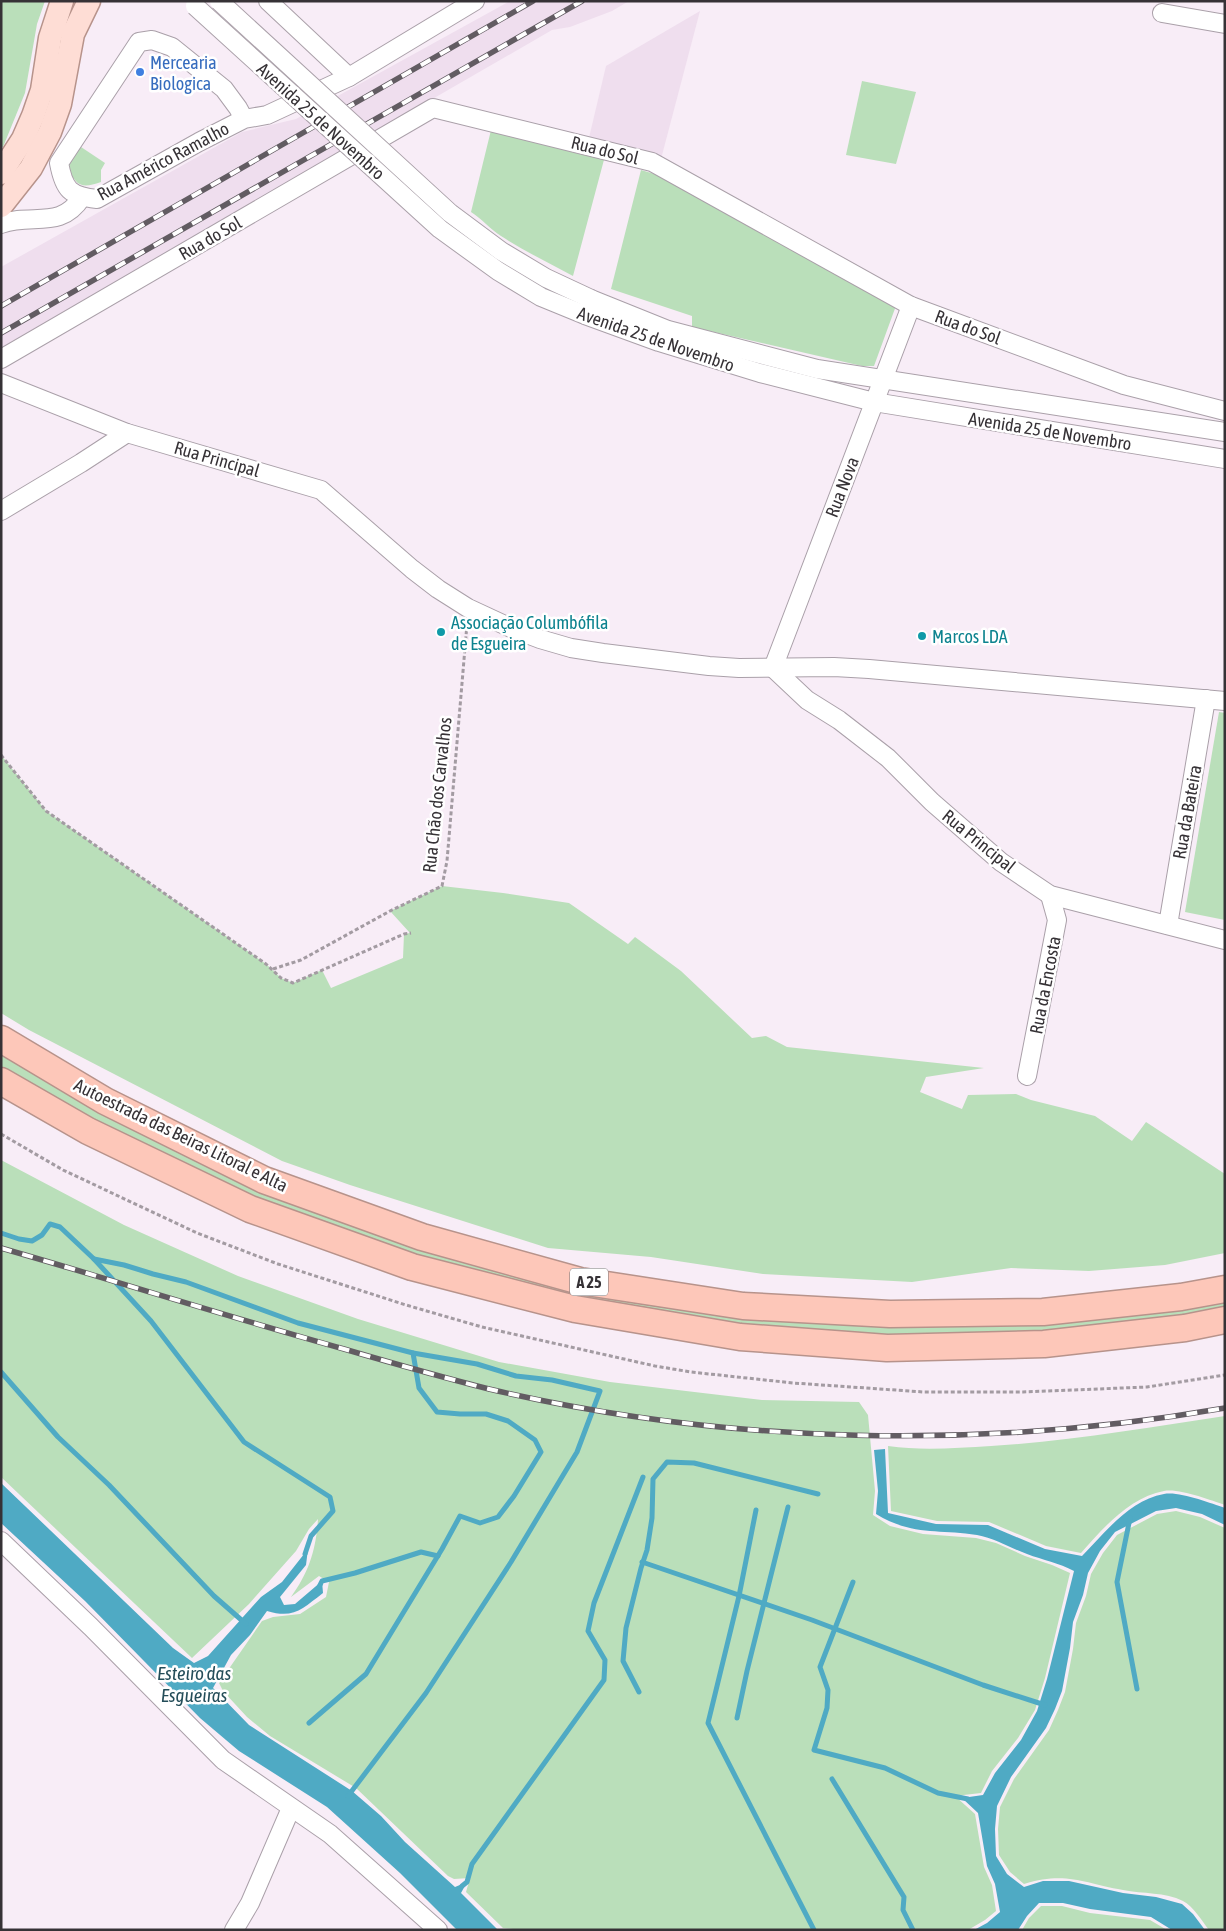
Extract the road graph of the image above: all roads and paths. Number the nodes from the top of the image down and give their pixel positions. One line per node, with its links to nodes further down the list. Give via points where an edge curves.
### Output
1 (62, 1): 13 (main road, via 50,38 42,90 34,116)
2 (89, 1): 11 (main road, via 73,34 60,104)
3 (219, 1): 18 (street, Avenida 25 de Novembro, bridge, via 450,213 501,251)
4 (268, 1): 9 (street)
5 (475, 1): 9 (street, Rua Américo Ramalho)
6 (193, 4): 18 (street, Avenida 25 de Novembro, bridge, via 440,229 541,297)
7 (1162, 13): 8 (street)
8 (1225, 24)
9 (349, 77): 10 (street, Rua Américo Ramalho, via 267,115)
10 (244, 119): 12 (street, Rua Américo Ramalho, via 224,89 172,47 152,40 139,42); 14 (street, Rua Américo Ramalho, via 97,199)
11 (50, 132): 12 (street, Rua Américo Ramalho); 15 (main road, via 31,168)
12 (59, 163): 14 (street, Rua Américo Ramalho, via 63,182 70,192)
13 (3, 169)
14 (82, 197): 16 (street, Rua Américo Ramalho, via 75,208 58,218 14,219)
15 (1, 206)
16 (1, 224)
17 (911, 306): 19 (street, Rua do Sol, via 652,162 433,108); 20 (street, Rua Nova); 23 (street, Rua do Sol, via 1124,385)
18 (588, 307): 20 (street, Avenida 25 de Novembro, via 818,369); 22 (street, Avenida 25 de Novembro, via 659,342)
19 (1, 358)
20 (881, 380): 22 (street, Rua Nova); 24 (street, Avenida 25 de Novembro)
21 (1, 383): 25 (street, Rua Principal)
22 (874, 402): 26 (street, Avenida 25 de Novembro); 29 (street, Rua Nova)
23 (1225, 411)
24 (1225, 432)
25 (127, 433): 27 (street); 28 (street, Rua Principal, via 320,490 412,569)
26 (1225, 459)
27 (1, 511)
28 (468, 608): 29 (street, Rua Principal, via 511,628 571,648 709,666); 37 (path, Rua Chão dos Carvalhos, via 447,861 442,886 301,960)
29 (773, 668): 30 (street, Rua Principal, via 869,669); 33 (street, Rua Principal, via 807,700 888,758 932,802 1001,862)
30 (1206, 699): 31 (street, Rua Principal); 34 (street, Rua da Bateira)
31 (1225, 701)
32 (1, 755): 37 (path, via 46,811)
33 (1050, 895): 34 (street, Rua Principal); 39 (street, Rua da Encosta, via 1057,920)
34 (1168, 925): 36 (street, Rua Principal)
35 (411, 933): 37 (path, via 293,983 281,978)
36 (1225, 940)
37 (273, 969)
38 (1, 1039): 41 (highway, Autoestrada das Beiras Litoral e Alta / A 25, via 105,1101 264,1180 422,1237 580,1281 743,1306 890,1314 1043,1312)
39 (1027, 1076)
40 (1, 1081): 42 (highway, Autoestrada das Beiras Litoral e Alta / A 25, via 88,1131 250,1209 412,1268 575,1310 740,1337 887,1348 1044,1344 1185,1328)
41 (1225, 1289)
42 (1225, 1320)
43 (1, 1542): 44 (street, via 222,1760)
44 (291, 1808): 45 (street, via 250,1903); 46 (street, via 330,1834)
45 (234, 1930)
46 (438, 1930)

